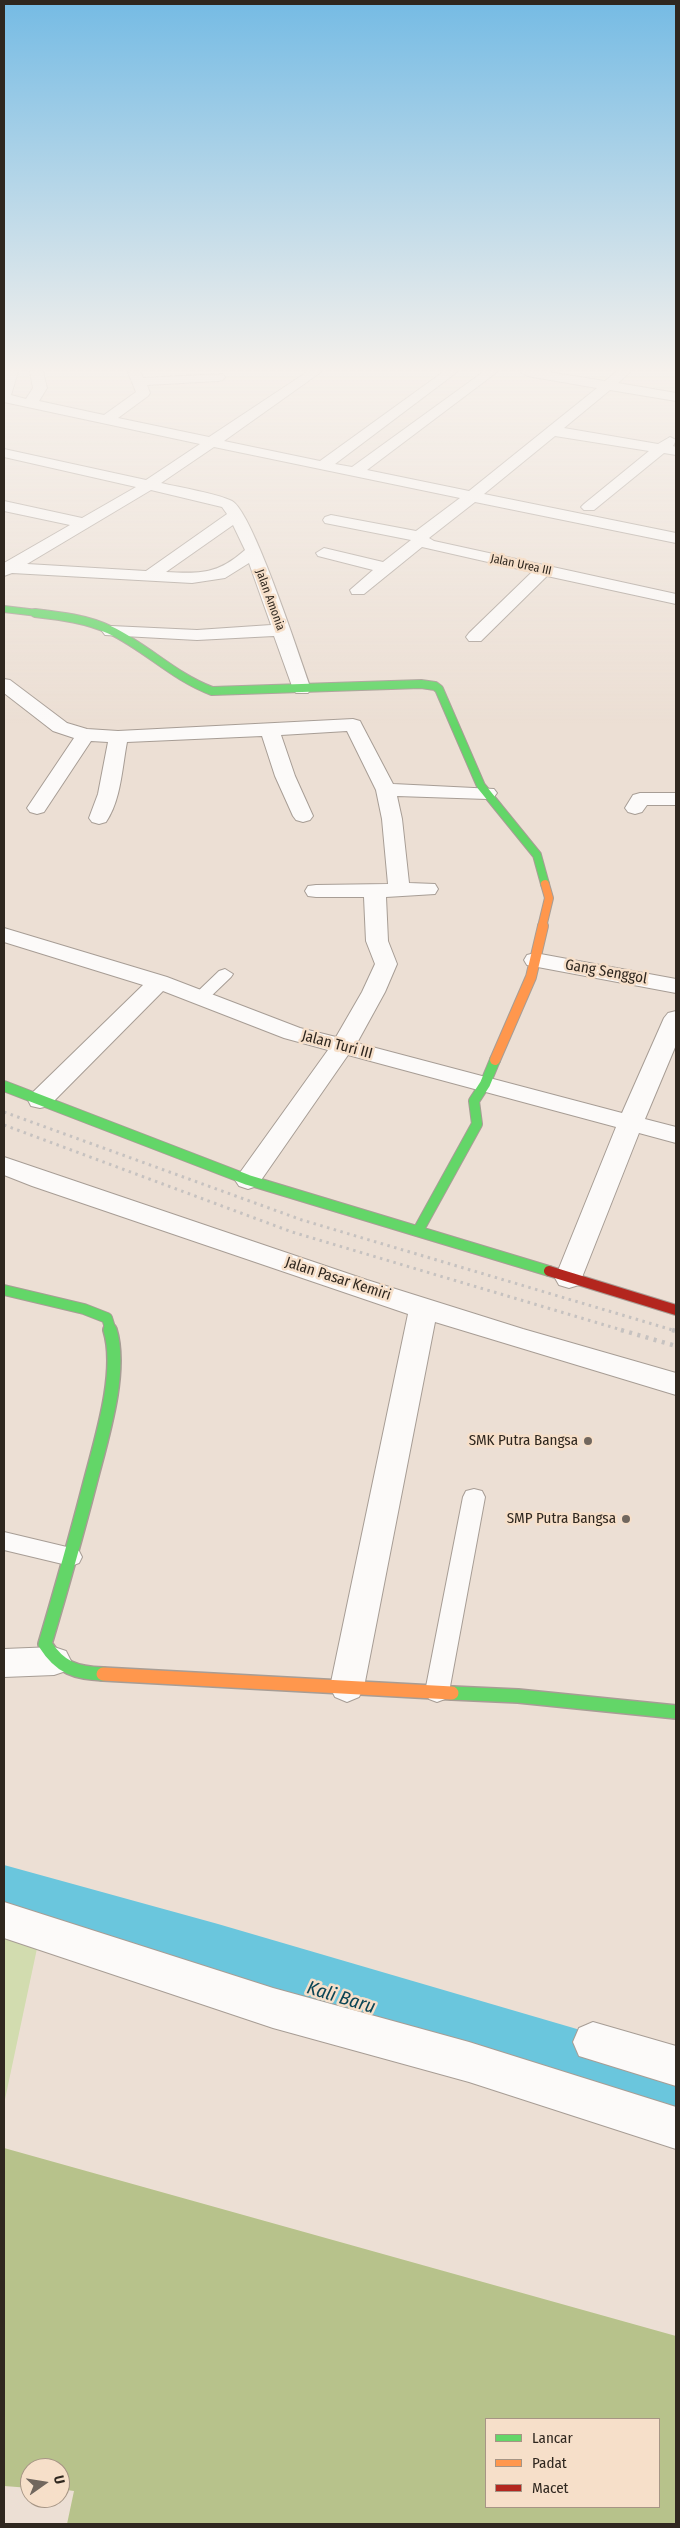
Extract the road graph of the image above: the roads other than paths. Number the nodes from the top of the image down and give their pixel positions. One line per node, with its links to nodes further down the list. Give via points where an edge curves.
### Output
1 (141, 490): 11 (street)
2 (171, 490): 9 (street, Jalan Amonia, via 227,504)
3 (443, 490): 6 (street)
4 (480, 490): 6 (street)
5 (613, 490): 8 (street)
6 (473, 496): 12 (street); 13 (street, via 422,534)
7 (4, 506): 11 (street)
8 (589, 507)
9 (236, 515): 14 (street, Jalan Amonia); 19 (street)
10 (332, 520): 13 (street, Jalan Urea III)
11 (82, 523): 17 (street)
12 (676, 538)
13 (422, 539): 16 (street); 18 (street, Jalan Urea III, via 429,545)
14 (253, 551): 19 (street, via 232,571 222,575 192,578); 23 (street, Jalan Amonia)
15 (324, 553): 16 (street)
16 (385, 568): 20 (street)
17 (5, 569): 19 (street)
18 (544, 570): 21 (street, Jalan Urea III); 25 (street)
19 (151, 575)
20 (358, 590)
21 (676, 599)
22 (4, 609): 24 (street, via 90,624)
23 (281, 630): 24 (street, via 197,635); 27 (street, Jalan Amonia)
24 (110, 631): 27 (street, via 203,689 222,692)
25 (475, 637)
26 (4, 684): 30 (street, via 60,727)
27 (302, 689): 34 (street, via 435,686)
28 (328, 717): 29 (street, via 290,720)
29 (278, 729): 31 (street); 33 (street, via 353,725); 38 (street, via 286,776)
30 (85, 735): 31 (street); 36 (street)
31 (118, 737): 39 (street, via 108,794)
32 (676, 784): 35 (street)
33 (386, 790): 34 (street); 42 (street)
34 (487, 793): 45 (street, via 536,855 549,898)
35 (676, 799): 37 (street, via 640,799)
36 (37, 808)
37 (635, 808)
38 (303, 816)
39 (99, 818)
40 (428, 889): 42 (street)
41 (375, 890): 42 (street); 43 (street); 51 (street, via 377,941 386,964 376,990)
42 (399, 890)
43 (316, 891)
44 (4, 935): 47 (street, Jalan Turi III)
45 (535, 960): 48 (street, Gang Senggol); 52 (street, via 532,977)
46 (225, 974): 49 (lane)
47 (159, 982): 49 (street, Jalan Turi III); 54 (street)
48 (676, 986)
49 (200, 998): 51 (street, Jalan Turi III, via 292,1033)
50 (676, 1018): 55 (street)
51 (341, 1047): 52 (street, Jalan Turi III); 58 (street)
52 (485, 1084): 55 (street, Jalan Turi III); 59 (street, via 473,1105 476,1124)
53 (4, 1086): 54 (street)
54 (40, 1100): 58 (street)
55 (632, 1124): 56 (street, Jalan Turi III); 60 (street)
56 (676, 1135)
57 (4, 1165): 62 (street, Jalan Pasar Kemiri, via 171,1225)
58 (248, 1180): 59 (street)
59 (418, 1231): 60 (street)
60 (569, 1278): 63 (street)
61 (4, 1290): 67 (street, via 84,1309 107,1318 115,1345 108,1414)
62 (424, 1307): 64 (street, Jalan Pasar Kemiri, via 578,1357); 70 (street)
63 (676, 1310)
64 (676, 1384)
65 (474, 1496): 71 (lane)
66 (4, 1541): 67 (lane)
67 (71, 1557): 68 (street, via 45,1644)
68 (54, 1661): 69 (street); 70 (street, via 75,1673)
69 (4, 1663)
70 (346, 1687): 71 (street)
71 (437, 1692): 72 (street, via 518,1696)
72 (676, 1712)
73 (4, 1920): 76 (street, via 273,2008 469,2062)
74 (592, 2042): 75 (street)
75 (676, 2066)
76 (676, 2128)

